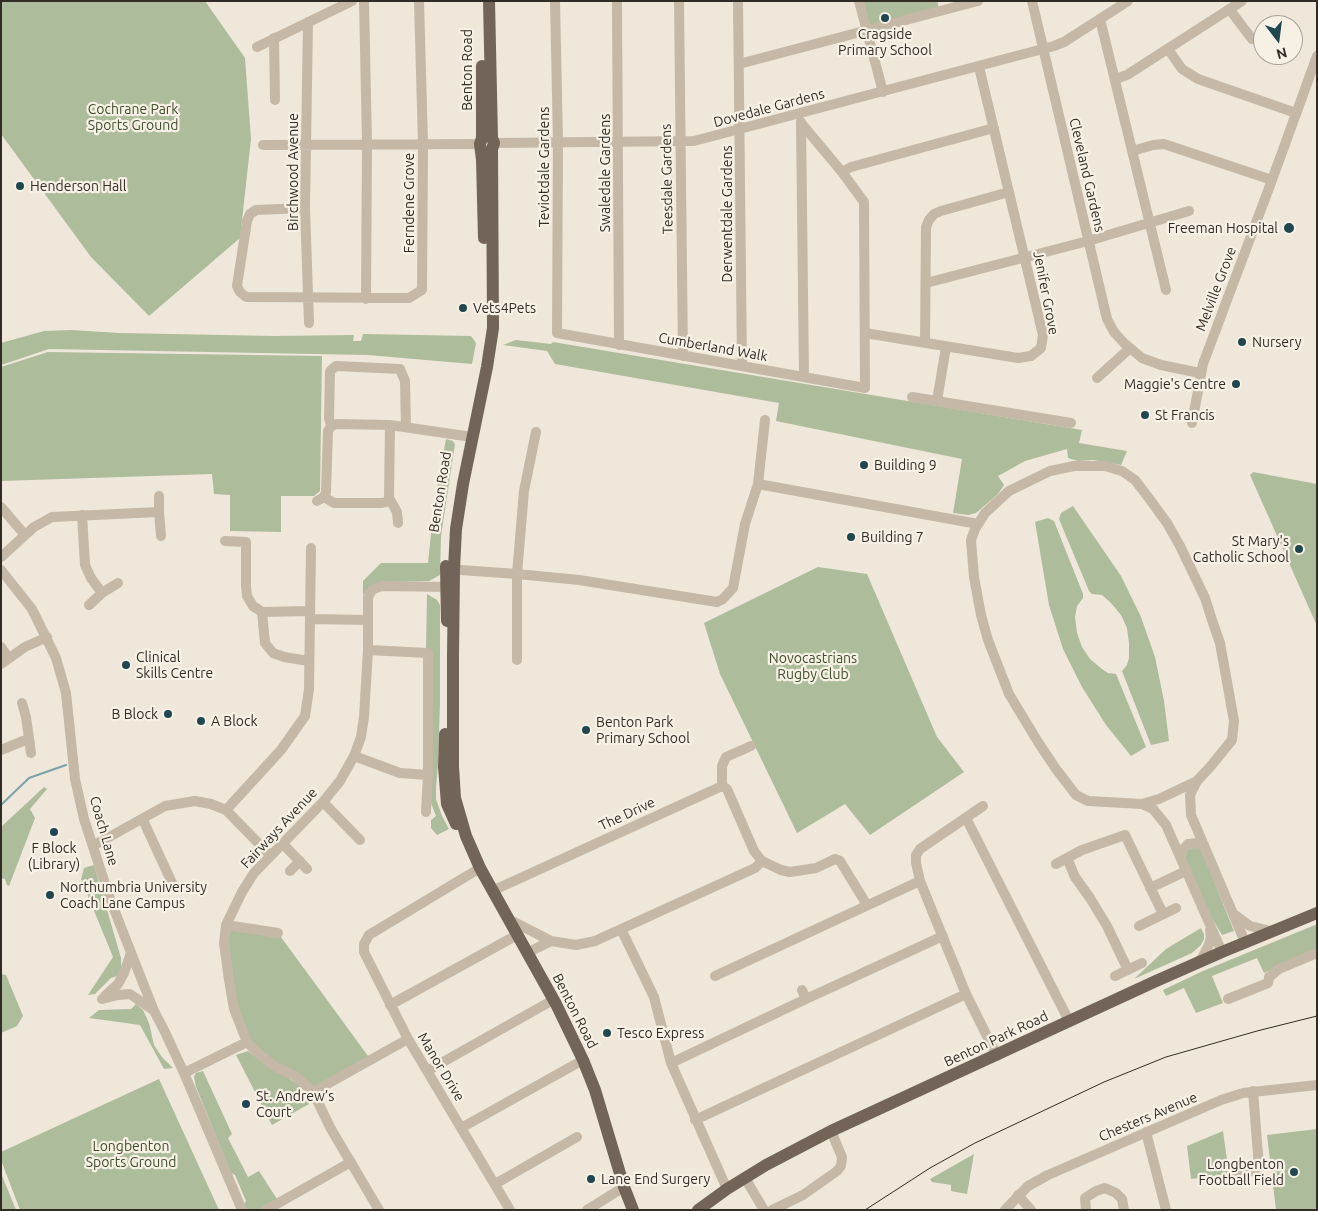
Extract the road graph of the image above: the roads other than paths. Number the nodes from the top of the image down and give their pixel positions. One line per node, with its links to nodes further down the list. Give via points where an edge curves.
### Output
1 (352, 1): 17 (street)
2 (364, 1): 37 (street)
3 (419, 1): 40 (street, Ferndene Grove)
4 (482, 1): 38 (main road, Benton Road)
5 (489, 1): 38 (main road, Benton Road)
6 (555, 1): 34 (street, Teviotdale Gardens)
7 (617, 1): 35 (street, Swaledale Gardens)
8 (679, 1): 36 (street, Teesdale Gardens)
9 (738, 1): 25 (street, Derwentdale Gardens)
10 (860, 1): 18 (street)
11 (978, 1): 18 (street)
12 (1032, 1): 23 (street, Cleveland Gardens)
13 (1128, 1): 16 (street, Dovedale Gardens)
14 (1242, 1): 15 (street)
15 (1230, 10): 20 (street); 22 (street)
16 (1100, 19): 23 (street, Dovedale Gardens, via 1064,42); 27 (street)
17 (308, 22): 19 (street); 39 (street, Birchwood Avenue)
18 (867, 31): 25 (street); 28 (street)
19 (274, 38): 21 (street); 29 (street)
20 (1252, 39)
21 (258, 47)
22 (1168, 49): 27 (street); 30 (street, via 1182,69 1198,78)
23 (1044, 50): 26 (street, Dovedale Gardens); 49 (street, Cleveland Gardens)
24 (1317, 56): 30 (street, Melville Grove)
25 (739, 64): 33 (street, Derwentdale Gardens)
26 (979, 67): 28 (street, Dovedale Gardens); 32 (street, Jenifer Grove)
27 (1115, 79): 42 (street)
28 (883, 92): 31 (street, Dovedale Gardens)
29 (275, 100)
30 (1296, 113): 44 (street, Melville Grove)
31 (801, 118): 33 (street, Dovedale Gardens); 43 (street); 65 (street)
32 (994, 128): 43 (street, via 851,166); 45 (street, Jenifer Grove)
33 (740, 129): 36 (street, Dovedale Gardens); 63 (street, Derwentdale Gardens)
34 (558, 142): 35 (street, Dovedale Gardens); 38 (street, Dovedale Gardens); 56 (street, Teviotdale Gardens)
35 (618, 142): 36 (street, Dovedale Gardens); 59 (street, Swaledale Gardens)
36 (681, 142): 62 (street, Teesdale Gardens)
37 (367, 143): 39 (street, Dovedale Gardens); 40 (street, Dovedale Gardens); 54 (street)
38 (487, 143): 40 (street, Dovedale Gardens); 76 (main road, Benton Road, via 493,328)
39 (307, 144): 41 (street, Dovedale Gardens); 46 (street, Birchwood Avenue)
40 (422, 144): 54 (street, Ferndene Grove, via 422,290 409,298)
41 (263, 145)
42 (1132, 151): 44 (street, via 1164,144); 48 (street)
43 (842, 172): 57 (street, via 862,198 864,206)
44 (1272, 180): 64 (street, Melville Grove)
45 (1009, 192): 50 (street, Jenifer Grove); 51 (street, via 934,214 926,227)
46 (305, 208): 53 (street, Birchwood Avenue); 53 (street, Ferndene Grove, via 256,210 250,214 237,286 246,297)
47 (1189, 211): 48 (street)
48 (1150, 223): 49 (street); 52 (street)
49 (1088, 241): 50 (street); 61 (street, Cleveland Gardens, via 1107,319)
50 (1026, 258): 51 (street); 60 (street, Jenifer Grove, via 1043,335 1038,352 1027,358 1018,358)
51 (926, 283): 58 (street)
52 (1166, 290)
53 (310, 298): 54 (street, Ferndene Grove); 55 (street, Birchwood Avenue)
54 (366, 298)
55 (309, 323)
56 (557, 333): 59 (street, Cumberland Walk)
57 (865, 333): 58 (street, Jenifer Grove); 65 (street, Cumberland Walk, via 865,388)
58 (925, 343): 60 (street, Jenifer Grove)
59 (619, 345): 62 (street, Cumberland Walk)
60 (946, 347): 68 (street)
61 (1129, 349): 64 (street, Cleveland Gardens, via 1156,364); 66 (street)
62 (683, 356): 63 (street, Cumberland Walk)
63 (742, 366): 65 (street, Cumberland Walk)
64 (1200, 373): 70 (street, Melville Grove)
65 (804, 377)
66 (1097, 378)
67 (912, 397): 68 (street)
68 (936, 401): 71 (street)
69 (765, 420): 77 (street)
70 (1192, 422)
71 (1071, 423)
72 (390, 425): 73 (street); 74 (street); 79 (street)
73 (331, 426): 74 (street, via 330,371 336,366 400,369 406,388); 79 (street, via 328,431 326,490 320,499 334,503)
74 (406, 427): 76 (street)
75 (536, 432): 92 (street, via 524,491)
76 (468, 436): 90 (main road, Benton Road)
77 (758, 484): 84 (street); 92 (street, via 745,524 732,588 717,602 579,580)
78 (159, 496): 81 (street)
79 (390, 501): 83 (street, via 397,512)
80 (1, 507): 85 (street)
81 (159, 512): 82 (street); 86 (street)
82 (82, 515): 85 (street, via 52,517); 95 (street, via 85,565)
83 (398, 523)
84 (978, 524): 113 (street, via 985,512 1008,491 1050,471 1074,466 1105,466 1122,471 1135,480 1167,523 1193,571 1220,642 1234,721 1232,740); 116 (street, via 971,540 971,552 981,615 1009,694 1023,718 1056,770 1076,794 1088,801)
85 (25, 535): 89 (street)
86 (161, 536)
87 (225, 541): 97 (street, via 246,542 247,596)
88 (311, 548): 98 (street)
89 (1, 557)
90 (450, 569): 92 (street); 94 (main road, Benton Road)
91 (1, 570): 100 (street, Coach Lane, via 32,609)
92 (517, 574): 103 (street)
93 (118, 583): 95 (street)
94 (450, 587): 99 (street, Fairways Avenue, via 381,586 372,590 368,597); 131 (main road, Benton Road, via 455,798)
95 (102, 593): 96 (street)
96 (89, 605)
97 (262, 612): 98 (street); 105 (street, via 265,642 273,653)
98 (310, 615): 99 (street); 105 (street)
99 (367, 620): 102 (street, Fairways Avenue)
100 (47, 637): 104 (street); 125 (street, Coach Lane, via 66,694 75,779)
101 (1, 647): 104 (street)
102 (368, 650): 111 (street, Fairways Avenue, via 362,730); 112 (street, via 428,653)
103 (517, 660)
104 (5, 661)
105 (309, 661): 118 (street, via 305,716 281,750)
106 (22, 703): 107 (street)
107 (28, 739): 109 (street); 110 (street)
108 (751, 746): 114 (street, via 726,757 722,766)
109 (1, 750)
110 (31, 753)
111 (354, 756): 112 (street, via 400,773); 115 (street, Fairways Avenue)
112 (428, 775): 119 (street)
113 (1197, 781): 116 (street); 124 (street, via 1190,795 1191,815)
114 (722, 786): 129 (street, via 728,789 754,851); 137 (street, The Drive)
115 (323, 802): 122 (street); 123 (street, Fairways Avenue)
116 (1142, 804): 127 (street, via 1154,809 1166,825)
117 (983, 806): 120 (street)
118 (226, 810): 121 (street, via 195,801 166,806); 126 (street)
119 (426, 812)
120 (966, 818): 134 (street, via 920,849 916,863); 168 (street)
121 (143, 820): 125 (street); 135 (street)
122 (360, 840)
123 (282, 843): 126 (street, Fairways Avenue); 132 (street, via 304,865)
124 (1204, 845): 127 (street, via 1188,844); 140 (street)
125 (93, 846): 155 (street, Coach Lane)
126 (270, 855): 145 (street, Fairways Avenue, via 242,892)
127 (1180, 857): 133 (street)
128 (1067, 858): 130 (street); 136 (street, via 1126,834); 160 (street, via 1075,877 1108,926)
129 (762, 861): 138 (street, via 790,872 816,868 835,859 840,861); 147 (street, via 755,868)
130 (1056, 864)
131 (480, 868): 137 (main road, Benton Road); 166 (street, Manor Drive, via 369,935 364,952)
132 (290, 870)
133 (1186, 871): 136 (street); 144 (street)
134 (920, 881): 138 (street); 151 (street)
135 (173, 885)
136 (1150, 888): 142 (street)
137 (492, 891): 143 (main road, Benton Road)
138 (867, 906): 161 (street)
139 (1176, 908): 142 (street)
140 (1233, 912): 148 (street, via 1250,926); 153 (street)
141 (1317, 913): 148 (main road, Benton Park Road)
142 (1162, 914): 146 (street)
143 (507, 918): 150 (main road, Benton Road); 152 (street)
144 (1209, 923): 154 (street); 159 (street, via 1212,937 1202,958)
145 (226, 925): 149 (street); 170 (street, Fairways Avenue, via 224,943 234,1008)
146 (1139, 926)
147 (621, 929): 152 (street, via 595,941 576,945); 173 (street, via 654,996)
148 (1272, 931): 153 (main road, Benton Park Road)
149 (278, 933)
150 (517, 935): 156 (main road, Benton Road); 166 (street)
151 (943, 936): 163 (street); 173 (street, via 804,994 773,1014)
152 (551, 941): 156 (street)
153 (1245, 942): 154 (main road, Benton Park Road)
154 (1222, 952): 159 (main road, Benton Park Road)
155 (131, 953): 167 (street, Coach Lane); 167 (street, via 118,984 102,999 130,994)
156 (528, 953): 165 (main road, Benton Road)
157 (1317, 953): 164 (street, via 1279,969 1269,976 1268,983)
158 (1142, 963): 160 (street)
159 (1195, 964): 168 (main road, Benton Park Road)
160 (1128, 970): 162 (street)
161 (715, 976)
162 (1115, 976)
163 (966, 994): 171 (street); 179 (street)
164 (1228, 999)
165 (553, 1000): 172 (main road, Benton Road); 174 (street)
166 (390, 1005): 169 (street, Manor Drive)
167 (154, 1011): 175 (street, Coach Lane)
168 (1069, 1021): 171 (main road, Benton Park Road)
169 (408, 1039): 174 (street, Manor Drive); 178 (street)
170 (247, 1042): 175 (street); 178 (street, Fairways Avenue, via 261,1056 295,1076)
171 (997, 1056): 181 (main road, Benton Park Road)
172 (583, 1060): 180 (street); 188 (main road, Benton Road, via 598,1097)
173 (671, 1063): 179 (street)
174 (427, 1071): 180 (street, Manor Drive)
175 (184, 1073): 191 (street, Coach Lane)
176 (1317, 1085): 177 (street, Chesters Avenue)
177 (1253, 1091): 182 (street, Chesters Avenue, via 1221,1100); 186 (street, via 1260,1167)
178 (313, 1092): 184 (street, Fairways Avenue)
179 (695, 1120): 189 (street)
180 (461, 1128): 187 (street, Manor Drive)
181 (831, 1131): 185 (main road, Benton Park Road); 199 (street, via 842,1157 841,1166 803,1195)
182 (1146, 1132): 190 (street, Chesters Avenue, via 1048,1175); 204 (street)
183 (578, 1137): 187 (street)
184 (352, 1162): 192 (street); 193 (street, Fairways Avenue)
185 (745, 1178): 189 (main road, Benton Park Road); 198 (street)
186 (1230, 1179)
187 (495, 1184): 194 (street, Manor Drive)
188 (624, 1187): 195 (street); 196 (main road, Benton Road)
189 (727, 1189): 197 (main road, Benton Park Road)
190 (1018, 1195): 200 (street, Chesters Avenue); 201 (street)
191 (242, 1210)
192 (266, 1210)
193 (379, 1210)
194 (510, 1210)
195 (587, 1210)
196 (633, 1210)
197 (698, 1210)
198 (764, 1210)
199 (772, 1210)
200 (1005, 1210)
201 (1031, 1210)
202 (1086, 1210): 203 (street, via 1085,1198 1106,1188 1122,1200)
203 (1124, 1210)
204 (1166, 1210)

